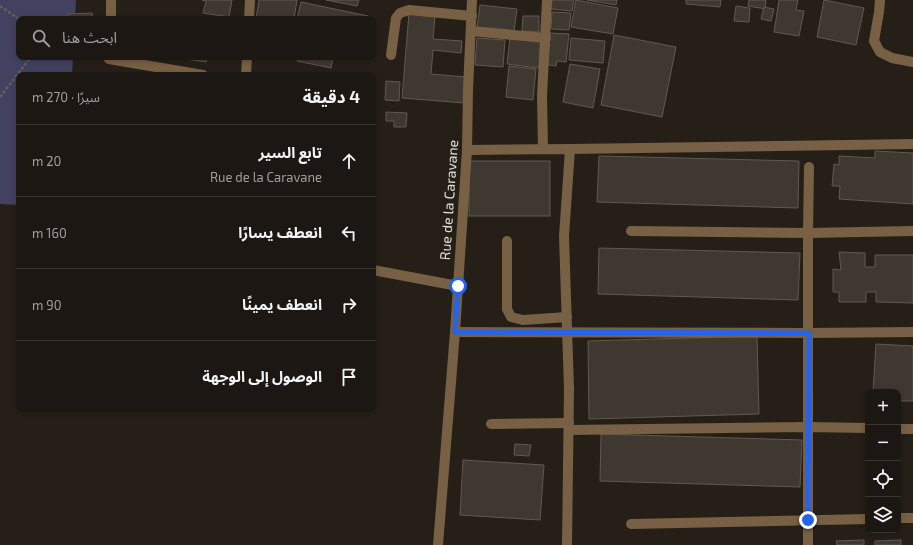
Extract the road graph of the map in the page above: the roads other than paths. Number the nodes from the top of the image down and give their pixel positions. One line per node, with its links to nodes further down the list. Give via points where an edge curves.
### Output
1 (112, 0): 6 (street)
2 (250, 0): 7 (street)
3 (472, 0): 8 (street, Rue de la Caravane)
4 (547, 0): 10 (street)
5 (880, 0): 14 (street, via 874,41 880,52 892,58)
6 (111, 16)
7 (249, 16)
8 (472, 16): 9 (street, Rue de la Caravane); 11 (street, via 409,10 400,13 396,18)
9 (471, 31): 10 (street); 20 (street, Rue de la Caravane)
10 (546, 38): 18 (street, via 542,96)
11 (391, 55)
12 (115, 60): 15 (street)
13 (247, 60): 16 (street)
14 (913, 62)
15 (185, 72)
16 (246, 72)
17 (913, 144): 19 (street)
18 (543, 149): 19 (street); 20 (street)
19 (570, 149): 28 (street, via 564,236)
20 (467, 150): 27 (street, Rue de la Caravane)
21 (809, 167): 24 (street)
22 (631, 231): 24 (street)
23 (913, 231): 24 (street)
24 (808, 233): 32 (street)
25 (507, 241): 28 (street, via 507,309 511,316 523,320)
26 (376, 271): 27 (street)
27 (458, 286): 29 (street, Rue de la Caravane)
28 (567, 317): 30 (street)
29 (455, 332): 30 (street); 44 (street, Rue de la Caravane)
30 (567, 332): 32 (street); 34 (street)
31 (913, 332): 32 (street)
32 (809, 333): 35 (street)
33 (491, 424): 34 (street)
34 (569, 427): 35 (street); 45 (street)
35 (808, 427): 36 (street); 42 (street)
36 (865, 428)
37 (901, 429): 38 (street)
38 (913, 429)
39 (901, 518): 40 (street)
40 (913, 518)
41 (865, 519): 42 (street)
42 (808, 520): 43 (street); 46 (street)
43 (631, 524)
44 (438, 545)
45 (567, 545)
46 (808, 545)

